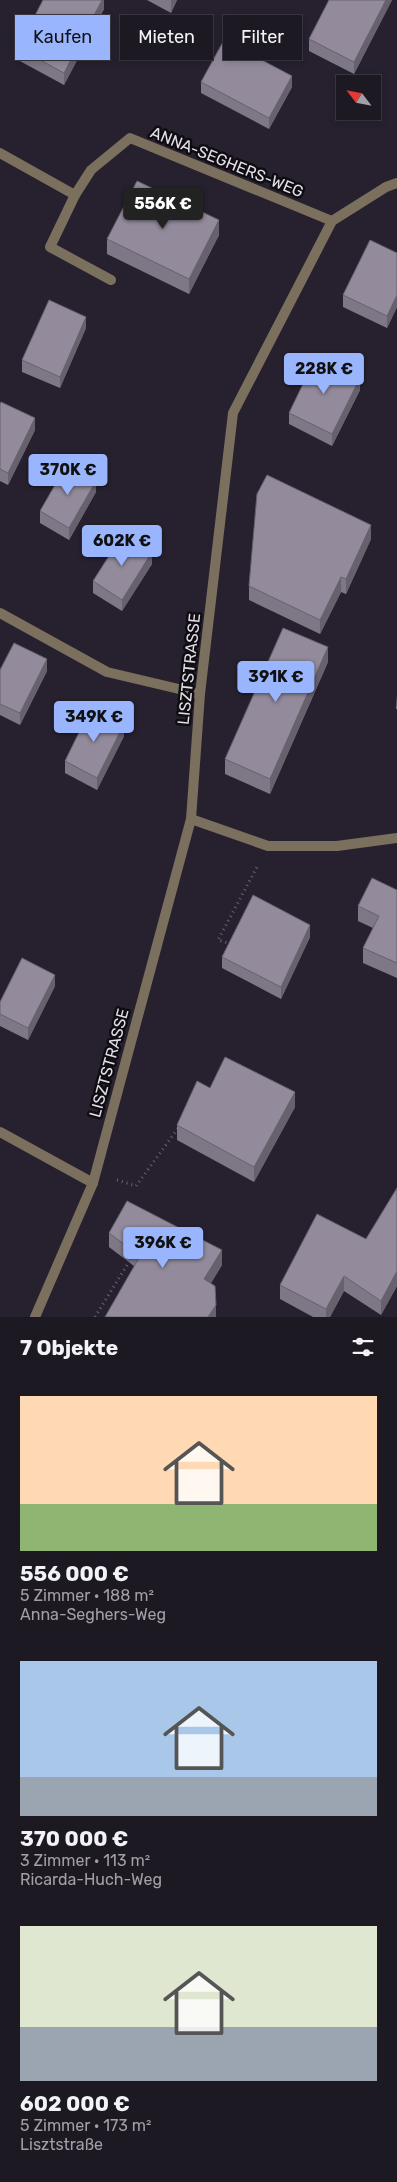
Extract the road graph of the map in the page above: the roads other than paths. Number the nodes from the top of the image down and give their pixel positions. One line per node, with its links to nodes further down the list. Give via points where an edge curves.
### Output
1 (0, 153): 3 (street)
2 (397, 183): 4 (street)
3 (75, 195): 4 (street, ANNA-SEGHERS-WEG, via 91,170 130,138); 5 (street, ANNA-SEGHERS-WEG, via 50,247)
4 (332, 221): 7 (street, LISZTSTRASSE, via 232,413)
5 (111, 280)
6 (0, 612): 7 (street, via 107,672)
7 (200, 694): 8 (street, LISZTSTRASSE)
8 (190, 819): 9 (street, via 268,846 337,846); 11 (street, LISZTSTRASSE)
9 (397, 838)
10 (0, 1132): 11 (street)
11 (93, 1183): 12 (street, LISZTSTRASSE)
12 (35, 1317)

